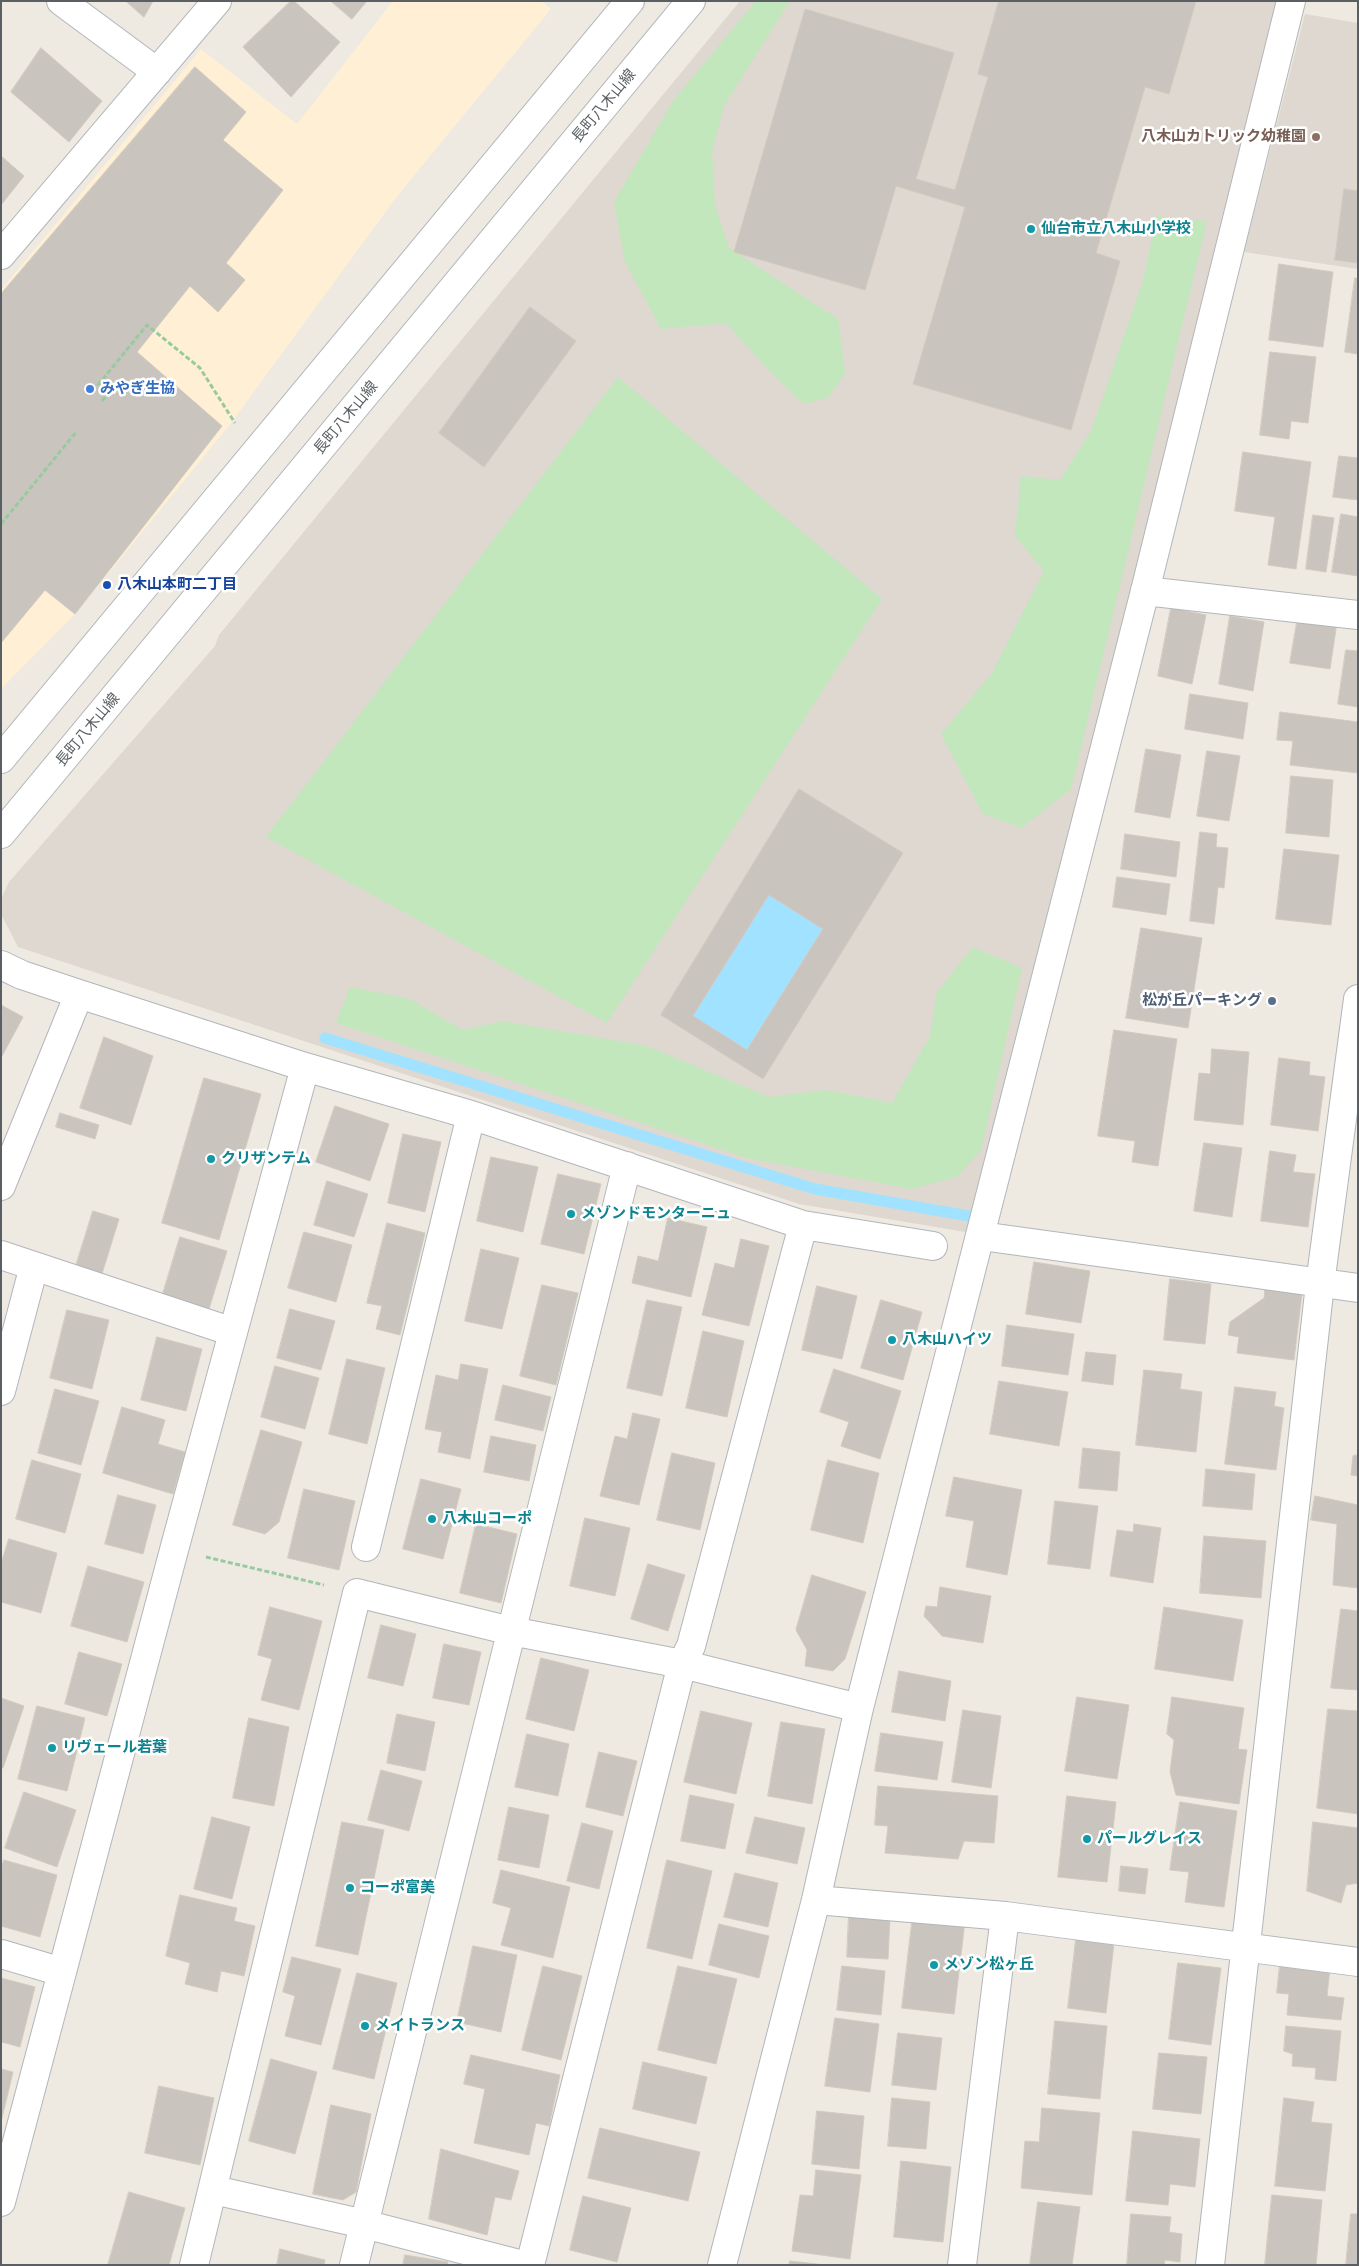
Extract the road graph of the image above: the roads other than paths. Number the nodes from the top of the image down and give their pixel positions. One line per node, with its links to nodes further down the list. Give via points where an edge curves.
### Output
1 (61, 1): 6 (street)
2 (217, 1): 6 (street)
3 (630, 1): 10 (street)
4 (691, 1): 11 (street, 長町八木山線)
5 (1291, 1): 8 (street)
6 (157, 72): 7 (street)
7 (1, 255)
8 (1145, 591): 9 (street); 20 (street)
9 (1358, 615)
10 (1, 759)
11 (1, 834)
12 (1, 965): 13 (street)
13 (79, 994): 15 (street); 18 (street)
14 (1358, 1000): 24 (street)
15 (305, 1067): 16 (street); 26 (street)
16 (471, 1115): 17 (street); 28 (street)
17 (627, 1166): 19 (street); 29 (street)
18 (1, 1186)
19 (803, 1225): 21 (street); 30 (street, via 694,1636)
20 (981, 1236): 24 (street); 31 (street)
21 (933, 1246)
22 (1, 1254): 23 (street)
23 (34, 1266): 26 (street); 27 (street)
24 (1320, 1284): 25 (street); 34 (street)
25 (1358, 1288)
26 (233, 1332): 37 (street)
27 (1, 1391)
28 (366, 1547)
29 (511, 1631): 30 (street); 38 (street, via 357,1593); 40 (street)
30 (682, 1664): 31 (street); 44 (street)
31 (859, 1708): 32 (street)
32 (816, 1900): 33 (street); 45 (street)
33 (1005, 1916): 34 (street); 46 (street)
34 (1248, 1948): 36 (street); 47 (street)
35 (1, 1954): 37 (street)
36 (1358, 1962)
37 (62, 1972): 39 (street)
38 (214, 2190): 40 (street); 41 (street)
39 (1, 2202)
40 (364, 2224): 42 (street); 43 (street)
41 (194, 2265)
42 (354, 2265)
43 (523, 2265)
44 (530, 2265)
45 (722, 2265)
46 (962, 2265)
47 (1210, 2265)

